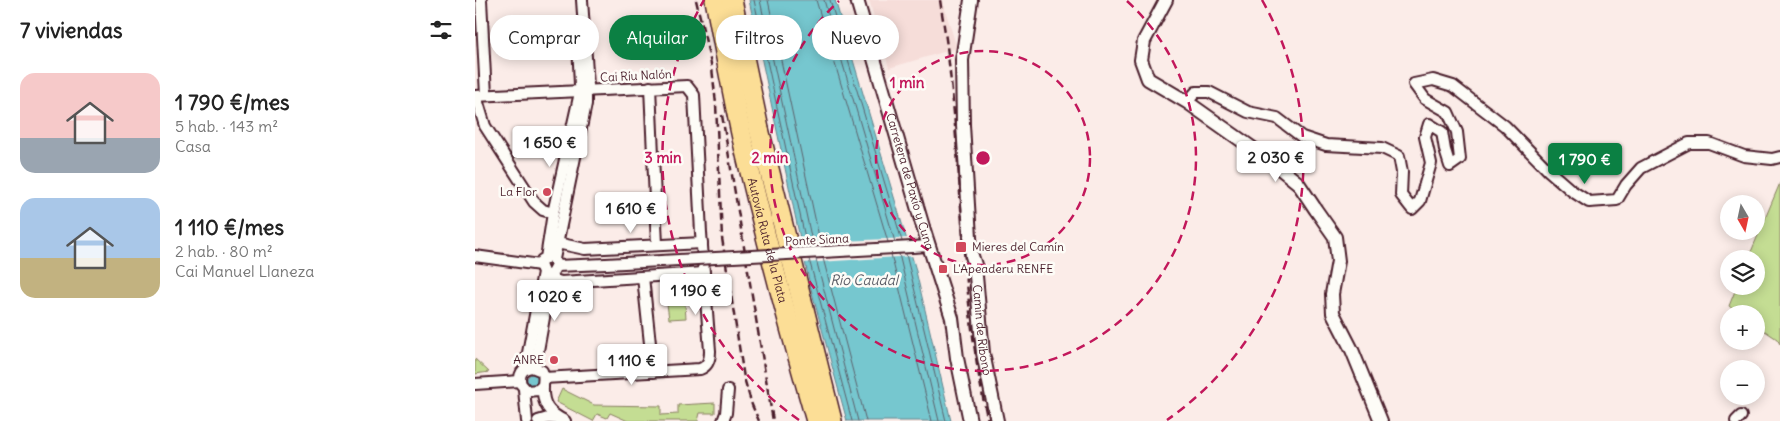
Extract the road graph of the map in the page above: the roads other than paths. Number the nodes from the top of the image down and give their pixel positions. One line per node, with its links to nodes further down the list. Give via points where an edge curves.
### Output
1 (481, 0): 11 (street)
2 (575, 0): 10 (street)
3 (582, 0): 10 (street, via 588,86)
4 (715, 0): 33 (highway, Autovía Ruta de la Plata, via 759,214)
5 (732, 0): 34 (highway, Autovía Ruta de la Plata, via 763,147)
6 (857, 0): 18 (street, Carretera de Paxío y Cuna)
7 (971, 0): 36 (street, Camín de Ribono, via 962,60 970,243 983,352)
8 (1166, 0): 12 (street, via 1144,41 1141,60 1148,79)
9 (649, 87): 10 (street, Cai Ríu Nalón); 16 (street, Cai Ríu Nalón, via 687,86 694,95); 17 (street)
10 (583, 91): 11 (street, Cai Ríu Nalón); 14 (street); 15 (street, via 586,104)
11 (479, 96): 14 (street, via 485,126 534,202)
12 (1187, 102): 13 (street, via 1195,92 1209,92 1248,112 1277,118 1302,137 1326,145 1382,148 1399,156 1401,196 1412,208 1420,201 1431,163 1425,137 1429,124 1442,132 1450,166 1460,159 1457,132 1448,112 1425,99 1414,84 1433,80 1453,86 1505,126 1549,171 1589,202 1617,200 1641,168 1689,143 1709,143 1744,156 1772,159); 37 (street, via 1298,183 1335,237 1338,261 1332,294 1333,313)
13 (1780, 156)
14 (553, 213): 20 (street)
15 (557, 243): 17 (street, via 585,249); 20 (street)
16 (702, 243): 17 (street); 21 (street)
17 (657, 245)
18 (929, 246): 20 (street, Ponte Siana, bridge); 35 (street, Carretera de Paxío y Cuna, via 952,318)
19 (475, 256): 20 (street)
20 (549, 267): 22 (street, via 561,282); 23 (street)
21 (704, 273): 22 (street); 24 (street, via 710,351 708,363 699,369)
22 (643, 277): 24 (street)
23 (530, 368): 25 (street, via 541,371); 27 (street, via 521,374)
24 (653, 372): 25 (street)
25 (544, 381): 27 (street, via 535,391); 29 (street, via 545,405 549,412)
26 (475, 384): 27 (street)
27 (522, 385): 30 (street)
28 (728, 390): 32 (street)
29 (563, 420): 31 (street, via 548,418)
30 (527, 421)
31 (538, 421)
32 (723, 421)
33 (816, 421)
34 (831, 421)
35 (970, 421)
36 (997, 421)
37 (1381, 421)

